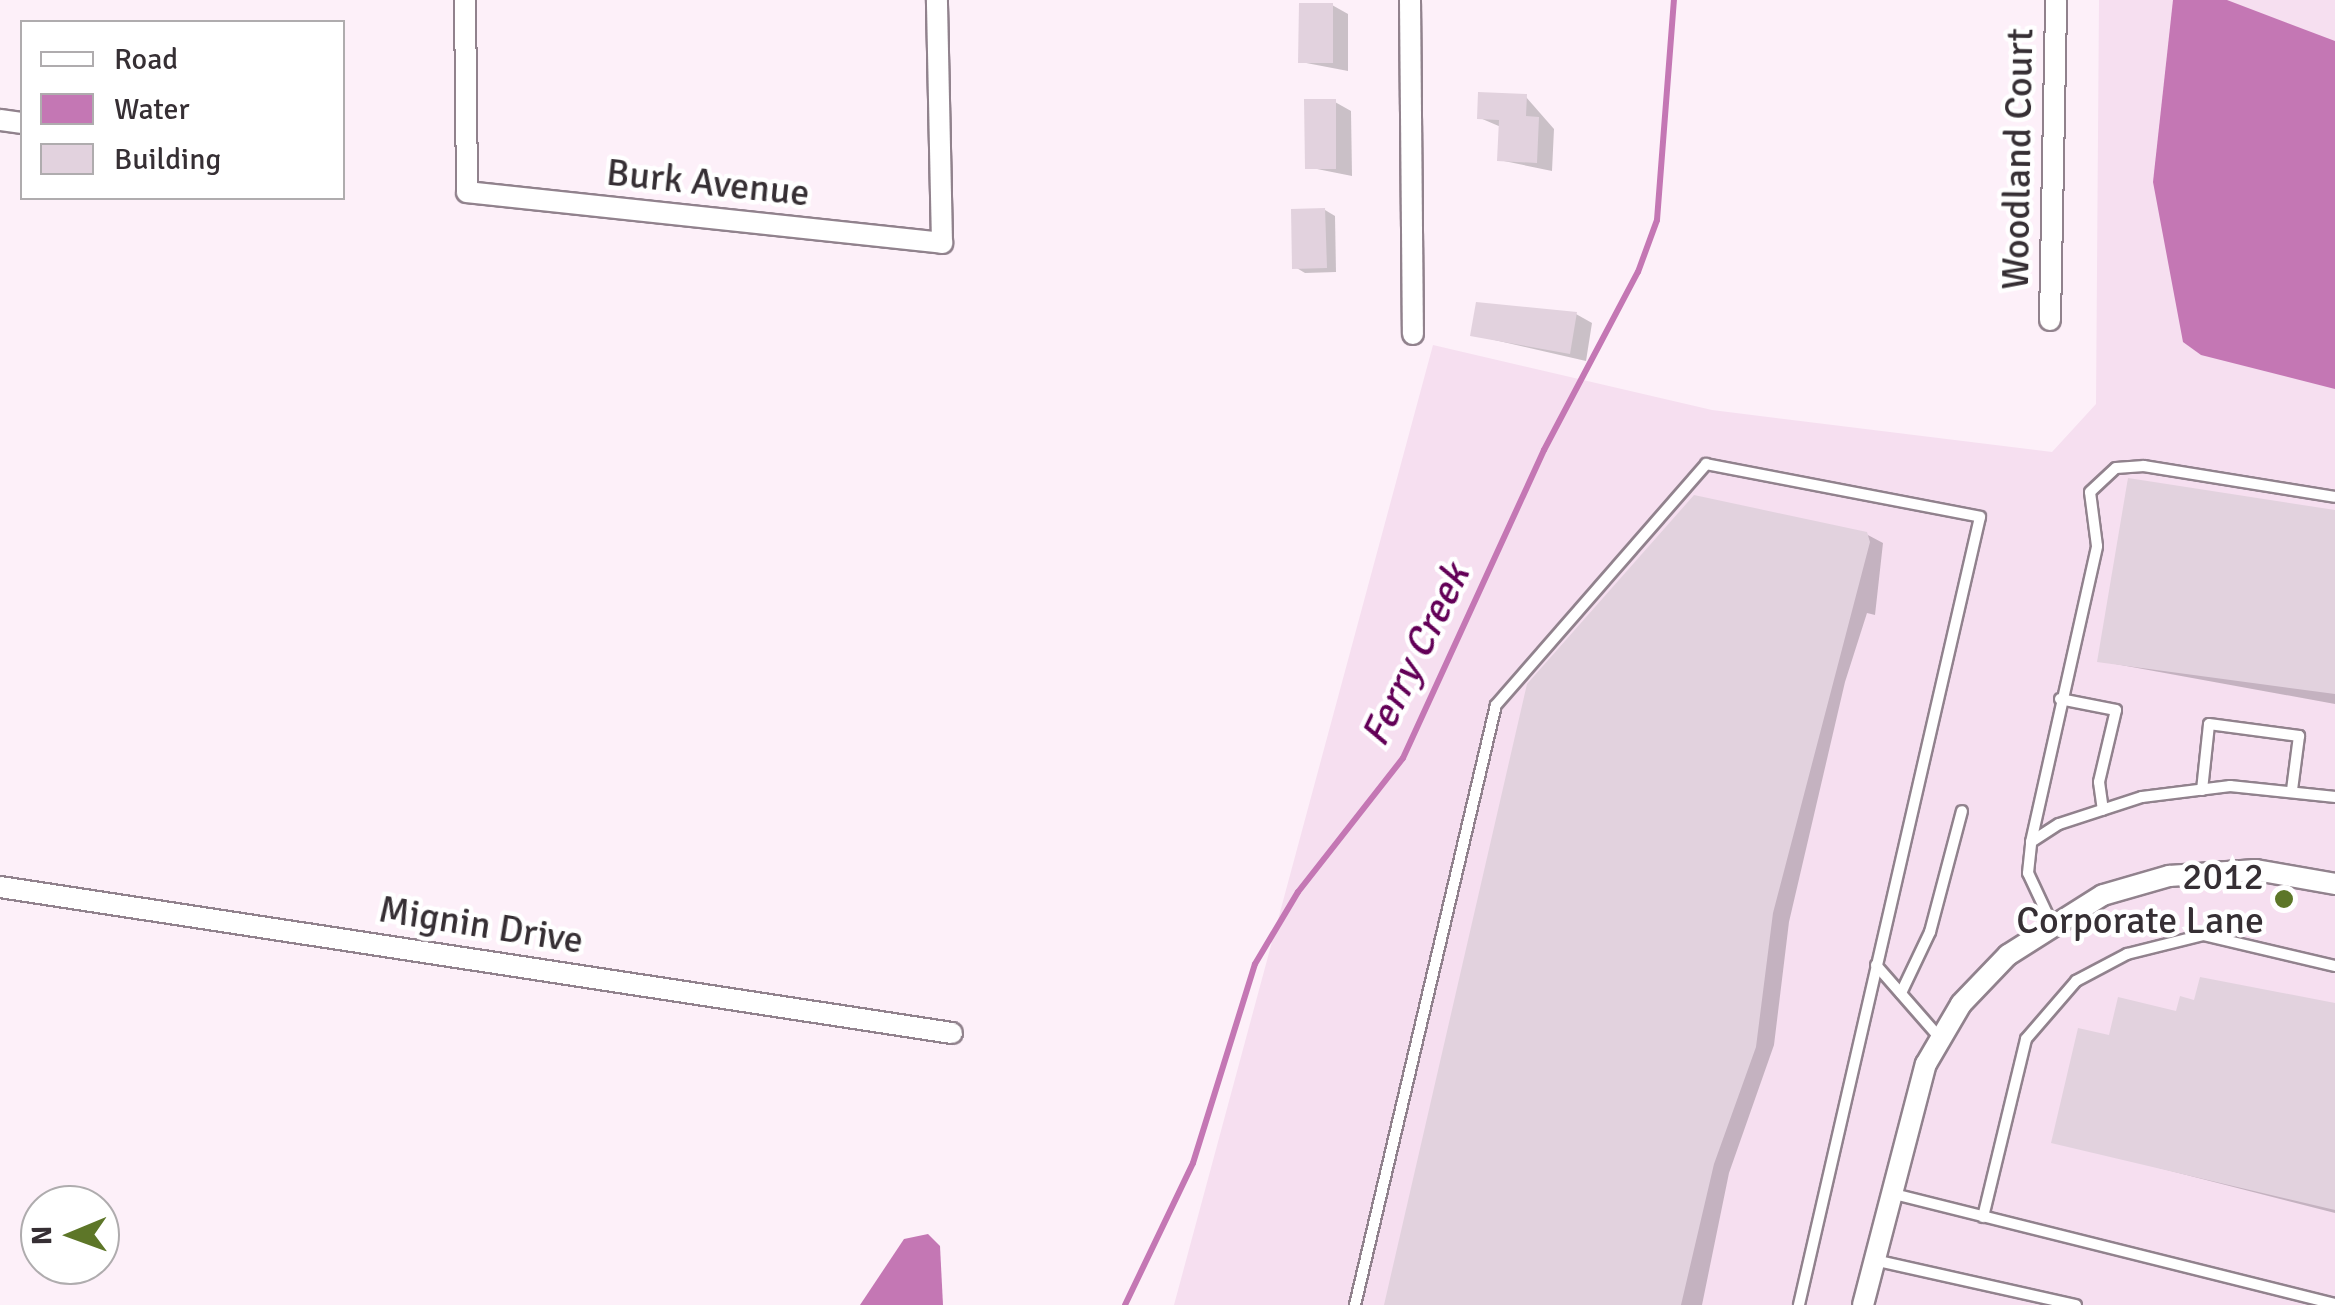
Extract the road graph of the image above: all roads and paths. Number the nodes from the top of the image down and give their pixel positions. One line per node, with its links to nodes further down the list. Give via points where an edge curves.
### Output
1 (464, 0): 2 (street, Burk Avenue, via 467,192 942,243)
2 (937, 0)
3 (1410, 0): 6 (street)
4 (2056, 0): 5 (street, Woodland Court)
5 (2050, 320)
6 (1413, 334)
7 (2335, 497): 8 (lane, via 2116,468 2086,507 2097,546)
8 (2060, 699): 12 (lane, via 2116,710 2099,782); 14 (lane)
9 (2202, 790): 10 (lane); 10 (lane, via 2209,724 2300,736); 12 (lane)
10 (2292, 790): 11 (lane)
11 (2335, 797)
12 (2103, 810): 14 (lane)
13 (1962, 811): 20 (lane, via 1930,932)
14 (2031, 842): 17 (lane, via 2028,874)
15 (2335, 884): 17 (street, via 2200,871 2103,895)
16 (0, 887): 21 (street, Mignin Drive)
17 (2052, 922): 22 (street, via 1984,977)
18 (1876, 965): 20 (lane); 27 (lane, via 1980,517 1706,464 1496,704); 28 (lane)
19 (2335, 966): 24 (lane, via 2203,936 2126,954 2076,981 2026,1039)
20 (1900, 993): 22 (lane)
21 (952, 1033)
22 (1940, 1037): 23 (street, via 1913,1098)
23 (1890, 1193): 24 (lane); 25 (street)
24 (1982, 1217): 26 (lane)
25 (1874, 1260): 29 (street); 30 (lane)
26 (2335, 1304)
27 (1355, 1305)
28 (1799, 1305)
29 (1863, 1305)
30 (2076, 1305)

